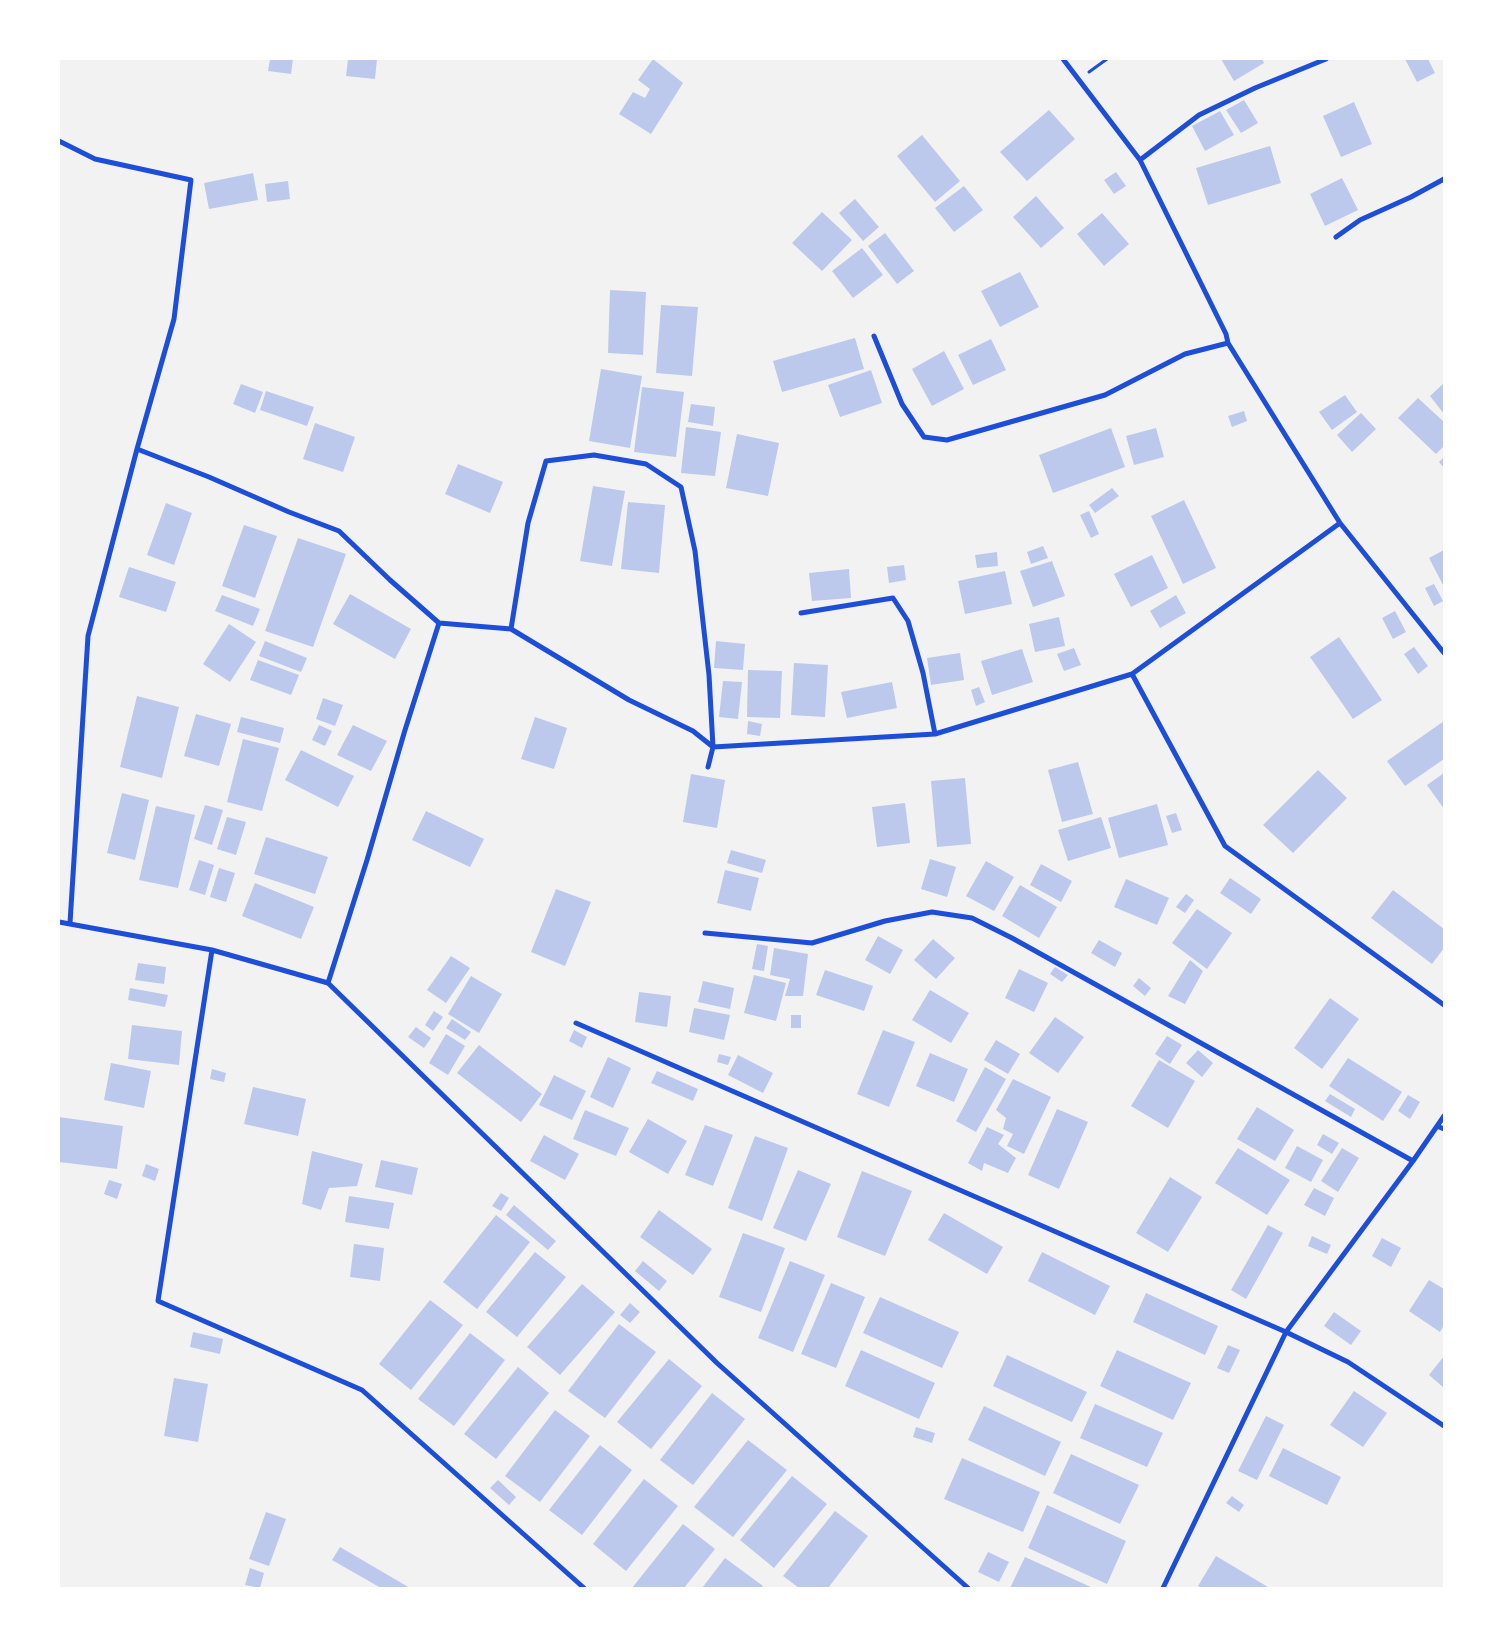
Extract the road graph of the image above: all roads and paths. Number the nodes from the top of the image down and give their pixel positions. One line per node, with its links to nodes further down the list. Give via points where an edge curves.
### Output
1 (1063, 59): 4 (street)
2 (1107, 59): 4 (path)
3 (1326, 59): 6 (street, via 1200,115)
4 (1079, 80): 6 (street)
5 (59, 141): 11 (street, via 95,159 191,180 174,319)
6 (1140, 160): 10 (street)
7 (1444, 179): 8 (street, via 1360,220)
8 (1336, 237)
9 (874, 336): 10 (street, via 902,404 924,437 947,440 1105,395 1185,354)
10 (1228, 343): 12 (street)
11 (137, 449): 14 (street, via 339,531); 22 (street, via 88,636)
12 (1340, 523): 16 (street); 17 (street)
13 (802, 613): 18 (street, via 893,598 908,622 923,673)
14 (439, 623): 15 (street); 25 (street)
15 (511, 629): 19 (street, via 629,700 693,732); 19 (street, via 528,523 546,461 594,455 646,464 681,487 695,552 709,675)
16 (1444, 652)
17 (1132, 674): 18 (street); 26 (street, via 1225,846)
18 (935, 734): 19 (street)
19 (713, 747): 20 (street)
20 (708, 767)
21 (59, 922): 22 (street)
22 (70, 924): 24 (street)
23 (705, 933): 31 (street, via 812,943 885,921 932,912 972,918)
24 (212, 950): 25 (street); 34 (street, via 158,1301 362,1390)
25 (328, 983): 35 (street, via 717,1363)
26 (1444, 1006)
27 (576, 1023): 32 (street)
28 (1444, 1116): 29 (street)
29 (1437, 1126): 30 (street); 31 (street)
30 (1444, 1130)
31 (1413, 1161): 32 (street)
32 (1286, 1332): 33 (street, via 1348,1362); 36 (street)
33 (1444, 1426)
34 (584, 1588)
35 (968, 1588)
36 (1163, 1588)

